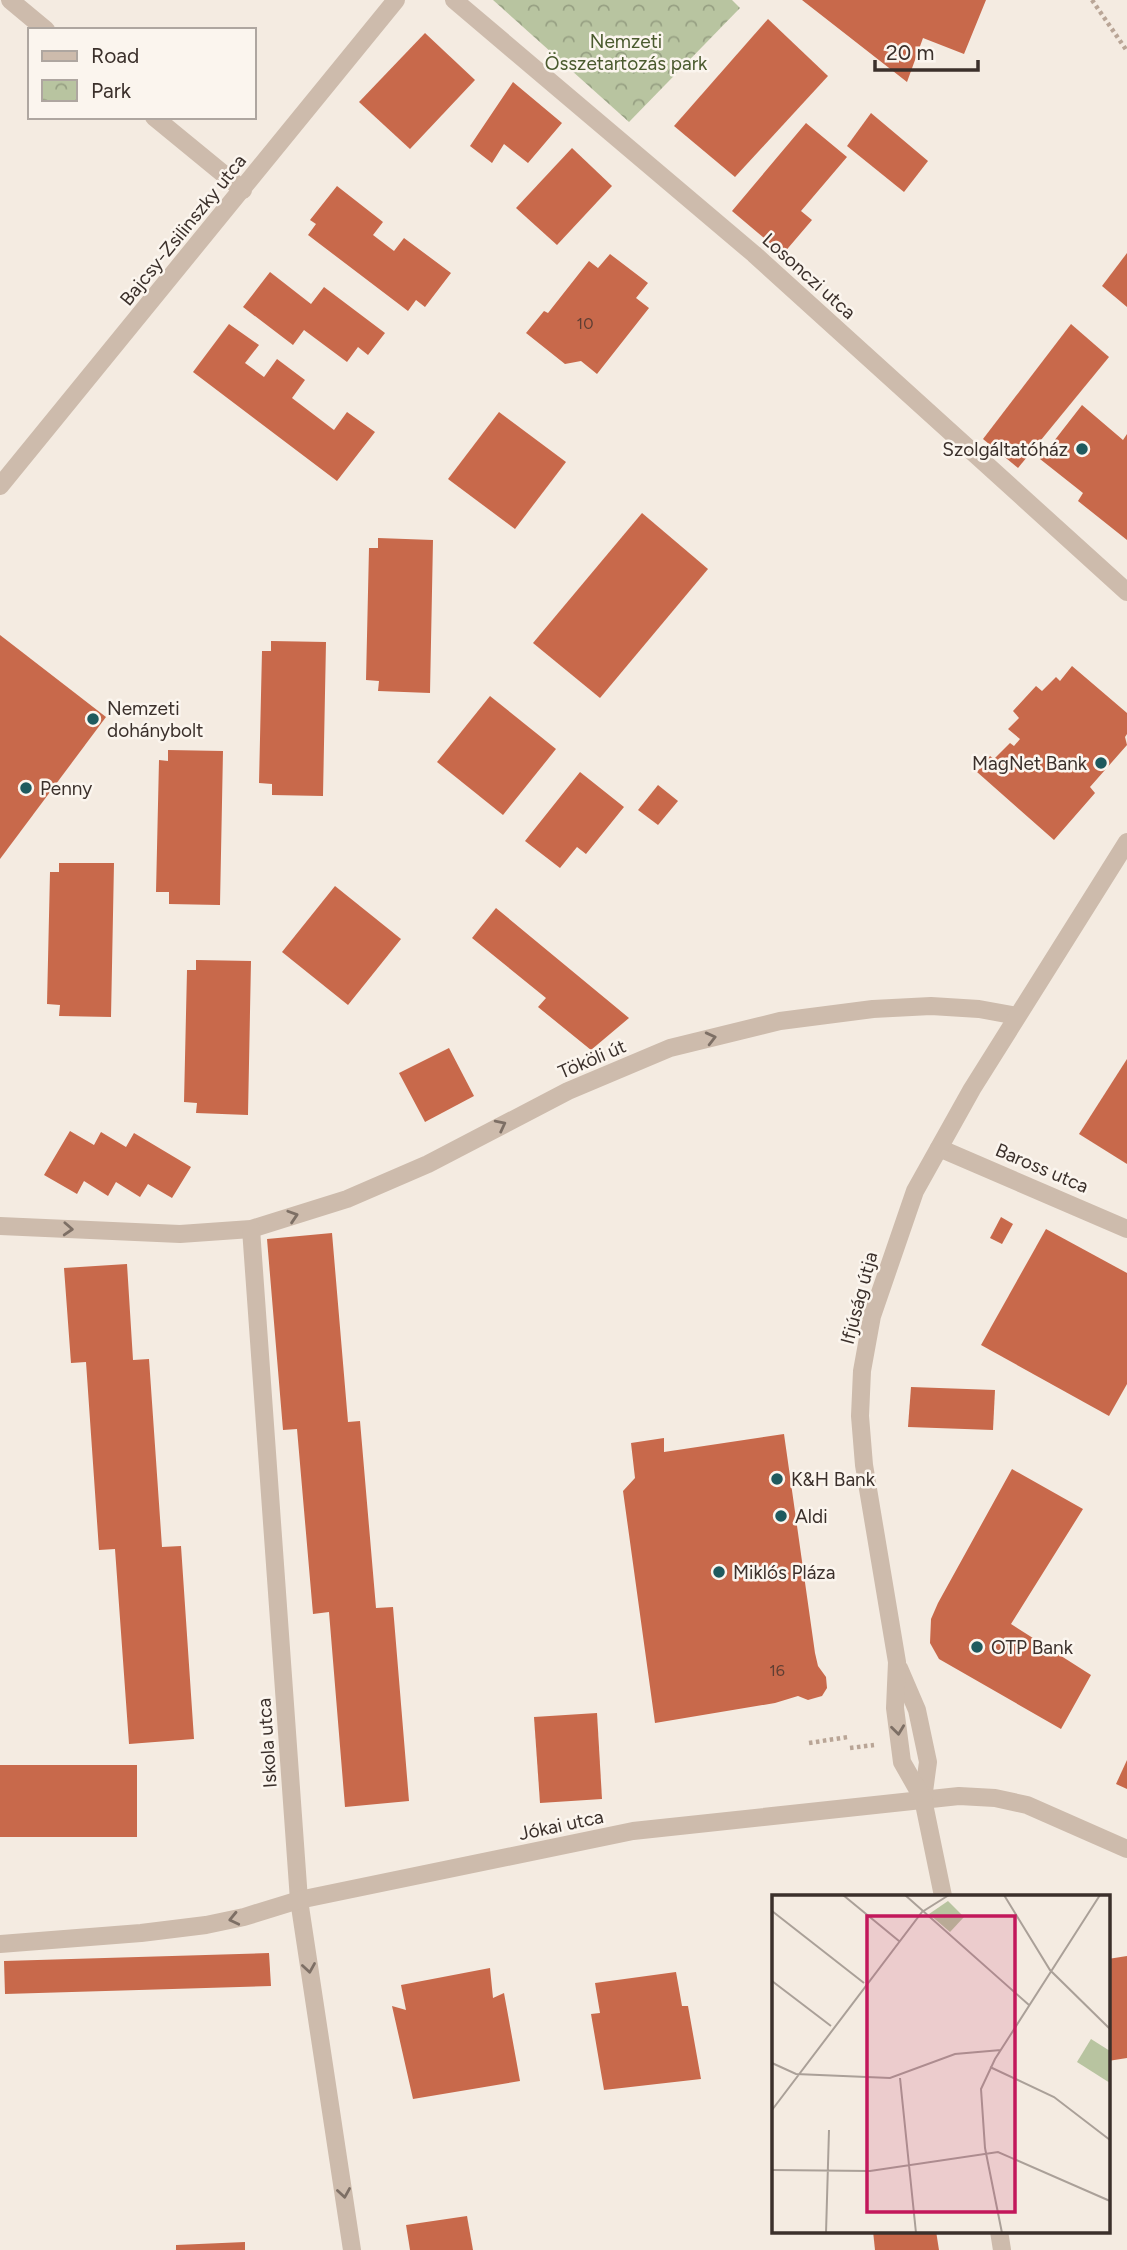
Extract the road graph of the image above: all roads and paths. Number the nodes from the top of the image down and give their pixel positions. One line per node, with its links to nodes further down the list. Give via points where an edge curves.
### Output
1 (10, 0): 5 (street)
2 (396, 0): 8 (street, Bajcsy-Zsilinszky utca)
3 (1092, 0): 6 (path)
4 (455, 1): 10 (street, Losonczi utca, via 754,254)
5 (44, 28)
6 (1127, 51)
7 (156, 119): 8 (street)
8 (243, 190): 9 (street, Bajcsy-Zsilinszky utca)
9 (0, 486)
10 (1127, 592)
11 (1127, 842): 12 (street)
12 (1017, 1016): 13 (street, Ifjúság útja); 15 (street, Tököli út, one-way to 12, via 347,1199 428,1164 568,1091 670,1048 780,1021 873,1010 931,1006)
13 (939, 1148): 16 (street, Baross utca); 17 (street, Ifjúság útja, via 915,1191 894,1247 872,1315 862,1371 864,1465)
14 (0, 1226): 15 (street, Tököli út, one-way to 15, via 180,1234)
15 (251, 1229): 23 (street, Iskola utca)
16 (1127, 1229)
17 (897, 1662): 20 (street, Ifjúság útja, via 918,1710 928,1762); 20 (street, Ifjúság útja, one-way to 20, via 895,1708 902,1762)
18 (848, 1737): 19 (path)
19 (809, 1743)
20 (923, 1799): 21 (street, Jókai utca, via 995,1798 1027,1805); 22 (street, Ifjúság útja); 23 (street, Jókai utca, via 633,1831)
21 (1127, 1849)
22 (943, 1895)
23 (299, 1900): 24 (street, Jókai utca, one-way to 24, via 206,1925); 26 (street, Iskola utca, one-way to 26)
24 (0, 1944)
25 (999, 2232): 27 (street)
26 (352, 2250)
27 (1002, 2250)

